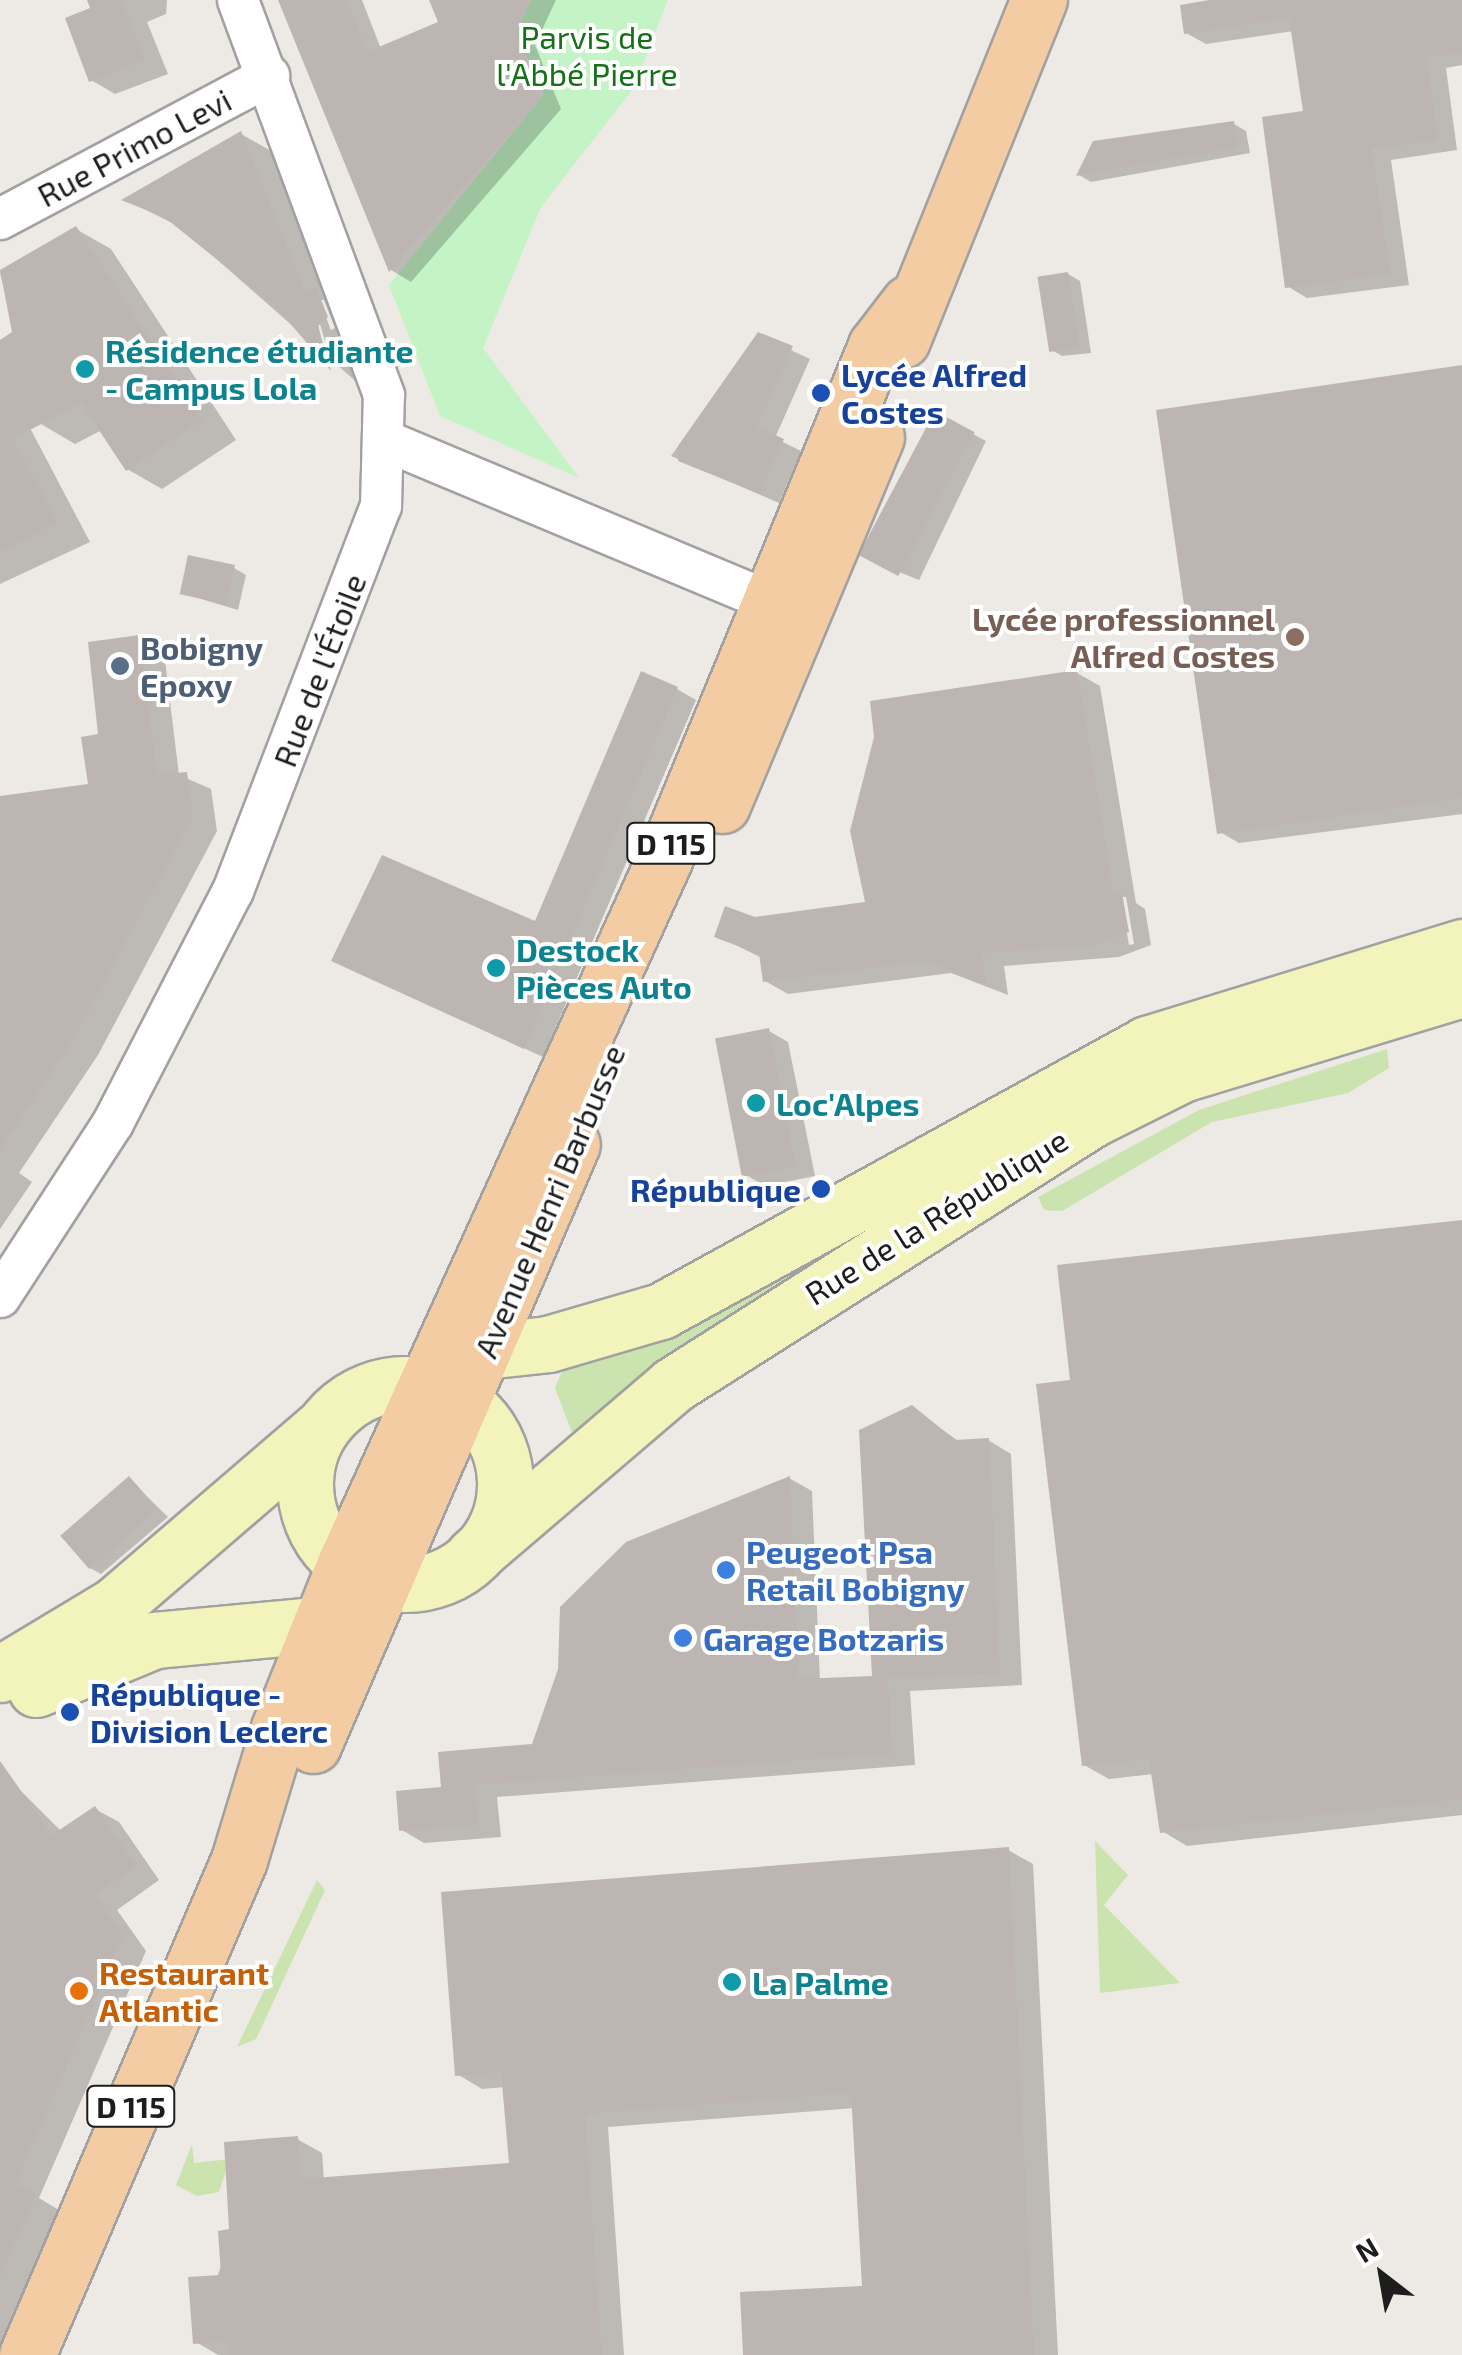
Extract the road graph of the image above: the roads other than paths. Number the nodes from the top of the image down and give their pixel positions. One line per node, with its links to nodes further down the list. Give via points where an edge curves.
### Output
1 (238, 0): 3 (street, Rue de l'Étoile)
2 (1039, 0): 6 (main road, Avenue Henri Barbusse / D 115, via 909,302 876,346)
3 (269, 76): 4 (street, Rue Primo Levi); 5 (street, Rue de l'Étoile, via 384,396)
4 (0, 219)
5 (386, 442): 6 (street); 9 (street, Rue de l'Étoile, via 381,506 232,892 113,1124)
6 (786, 608): 10 (main road, Avenue Henri Barbusse / D 115); 11 (main road, Avenue Henri Barbusse / D 115, via 663,862)
7 (1462, 947): 10 (main road, Rue de la République, via 1147,1044 660,1310 592,1334)
8 (1462, 989): 13 (main road, Rue de la République, via 1182,1074 1094,1118 674,1385)
9 (0, 1298)
10 (485, 1351): 11 (main road, Rue de la République)
11 (444, 1392): 12 (main road, Rue de la République, via 384,1388); 13 (main road, via 492,1434 505,1476 498,1520); 14 (main road, Avenue Henri Barbusse / D 115)
12 (330, 1422): 14 (main road, via 310,1449 304,1491 317,1532); 16 (main road, Rue de la République, via 115,1605)
13 (473, 1556): 14 (main road, Rue de la République, via 432,1580)
14 (364, 1573): 15 (main road); 18 (main road, Avenue Henri Barbusse / D 115, via 304,1766)
15 (323, 1624): 17 (main road, via 155,1640); 18 (main road, Avenue Henri Barbusse / D 115, via 278,1728)
16 (0, 1674)
17 (0, 1708)
18 (239, 1860): 19 (main road, Avenue Henri Barbusse / D 115)
19 (28, 2355)

